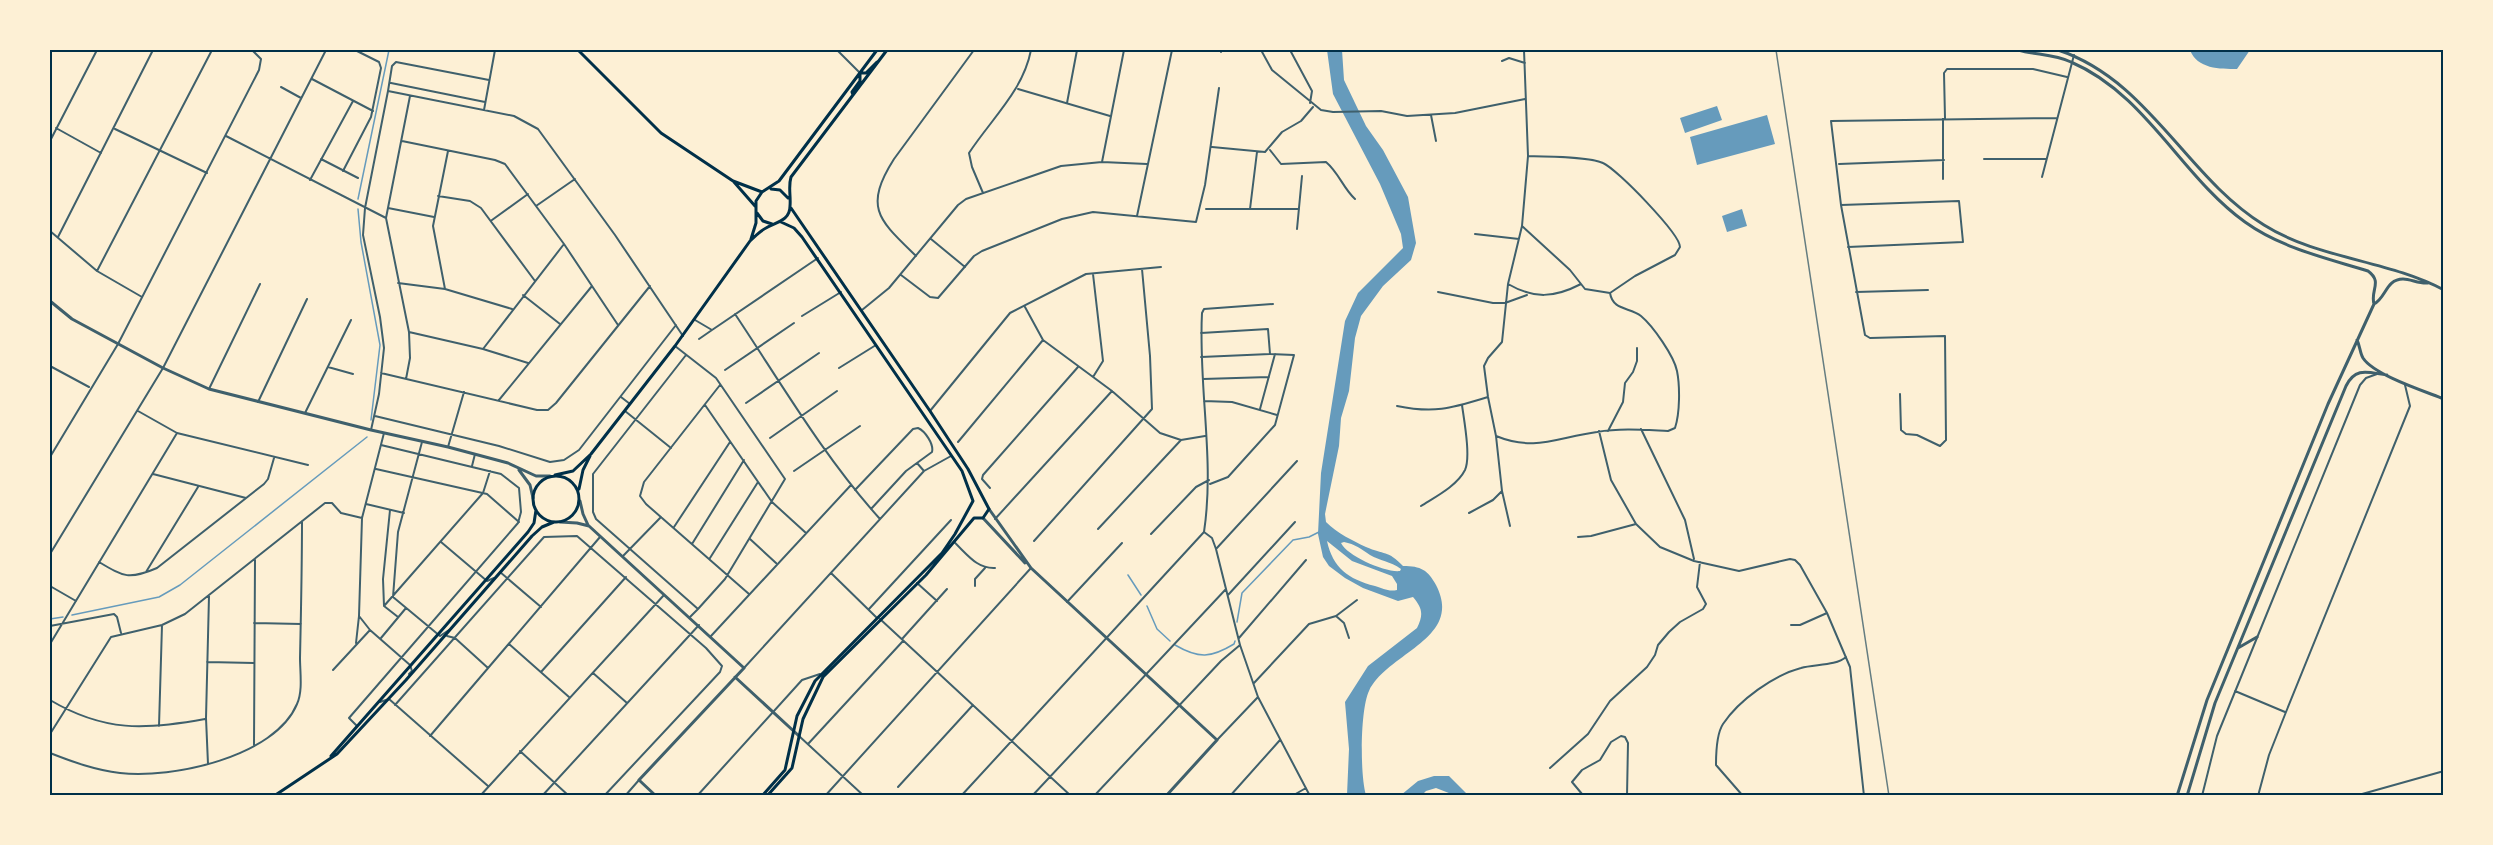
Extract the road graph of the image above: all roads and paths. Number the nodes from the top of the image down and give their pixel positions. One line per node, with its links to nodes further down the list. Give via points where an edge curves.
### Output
1 (97, 50): 50 (street)
2 (153, 50): 51 (street)
3 (212, 50): 57 (street)
4 (252, 50): 52 (street, via 259,55 261,66)
5 (326, 50): 29 (street)
6 (355, 50): 45 (street, via 381,64)
7 (495, 50): 30 (street)
8 (578, 50): 79 (main road, via 661,133)
9 (837, 50): 27 (street)
10 (878, 50): 27 (main road)
11 (887, 50): 25 (main road)
12 (974, 50): 113 (street, via 894,159 876,197 883,222)
13 (1031, 50): 33 (street, via 1027,70)
14 (1077, 50): 42 (street)
15 (1124, 50): 47 (street)
16 (1172, 50): 69 (street)
17 (1261, 50): 43 (street, via 1272,70)
18 (1290, 50): 43 (street, via 1312,91)
19 (1524, 50): 26 (street)
20 (2018, 50): 24 (street)
21 (2058, 50): 22 (street)
22 (2074, 55): 24 (street); 123 (street, via 2118,82 2235,205 2265,226 2296,241)
23 (1502, 61): 26 (street, via 1509,57)
24 (2071, 62): 28 (street); 143 (street, via 2102,78 2122,95 2246,223 2290,246 2371,273 2377,282)
25 (878, 63): 27 (main road, via 865,74); 37 (main road)
26 (1525, 63): 39 (street)
27 (860, 72): 37 (main road, via 861,80); 80 (main road, via 786,173)
28 (2067, 77): 48 (street); 49 (street, via 2033,69 1947,69)
29 (311, 79): 38 (street); 40 (street)
30 (489, 80): 31 (street, via 396,62); 41 (street)
31 (389, 83): 35 (street); 41 (street)
32 (280, 87): 38 (street)
33 (1017, 88): 42 (street); 82 (street, via 969,153)
34 (1219, 88): 56 (street)
35 (388, 91): 36 (street); 90 (street)
36 (411, 95): 44 (street); 54 (street)
37 (853, 95): 86 (main road, via 791,177)
38 (301, 98): 63 (street)
39 (1526, 99): 46 (street); 62 (street)
40 (353, 101): 45 (street); 64 (street)
41 (485, 102): 44 (street)
42 (1067, 104): 47 (street)
43 (1312, 105): 46 (street, via 1333,112 1372,110 1407,116); 58 (street, via 1301,121 1282,132)
44 (484, 110): 76 (street, via 514,116 533,125)
45 (373, 111): 71 (street)
46 (1431, 115): 55 (street)
47 (1110, 116): 68 (street)
48 (2057, 118): 49 (street); 66 (street)
49 (1944, 119): 67 (street); 70 (street, via 1831,121)
50 (56, 128): 53 (street); 61 (street)
51 (114, 128): 57 (street); 61 (street)
52 (226, 136): 63 (street); 72 (street)
53 (50, 141)
54 (402, 141): 59 (street); 91 (street)
55 (1436, 141)
56 (1212, 147): 60 (street); 97 (street, via 1196,222)
57 (161, 150): 72 (street); 118 (street)
58 (1269, 150): 60 (street); 85 (street, via 1281,164 1326,162)
59 (448, 151): 83 (street, via 502,163); 84 (street)
60 (1257, 152): 94 (street)
61 (101, 153): 107 (street)
62 (1528, 156): 103 (street); 135 (street, via 1602,163 1626,182 1679,239 1680,248 1675,255)
63 (270, 157): 78 (street); 177 (street)
64 (321, 159): 71 (street); 78 (street)
65 (1984, 159): 66 (street)
66 (2046, 159): 74 (street)
67 (1944, 160): 70 (street); 77 (street)
68 (1102, 162): 69 (street); 82 (street, via 1061,166)
69 (1147, 164): 97 (street)
70 (1838, 164): 87 (street)
71 (343, 171): 75 (street)
72 (207, 173): 138 (street)
73 (1302, 176): 95 (street)
74 (2042, 177)
75 (358, 178)
76 (575, 178): 88 (street); 128 (street)
77 (1943, 179)
78 (310, 180): 90 (street)
79 (733, 181): 81 (main road); 89 (main road)
80 (769, 189): 81 (main road); 86 (main road, via 780,190)
81 (762, 192): 89 (main road)
82 (983, 193): 108 (street, via 958,205)
83 (528, 194): 88 (street); 100 (street)
84 (438, 196): 98 (street); 100 (street, via 470,201)
85 (1355, 199)
86 (790, 202): 92 (main road)
87 (1841, 205): 112 (street); 112 (street, via 1959,201 1963,242)
88 (536, 206): 111 (street)
89 (755, 206): 96 (main road)
90 (365, 208): 99 (street); 180 (street, via 363,235 384,348)
91 (388, 208): 98 (street); 99 (street)
92 (790, 208): 101 (main road); 146 (main road)
93 (1206, 209): 94 (street)
94 (1250, 209): 95 (street)
95 (1299, 209): 104 (street)
96 (756, 211): 102 (main road, via 763,221); 110 (main road)
97 (1137, 216): 115 (street, via 1093,212 1062,219 982,251)
98 (434, 217): 129 (street)
99 (386, 218): 122 (street)
100 (492, 220): 121 (street)
101 (781, 222): 102 (main road); 114 (main road, via 798,231)
102 (776, 224): 110 (main road)
103 (1522, 226): 109 (street); 126 (street)
104 (1297, 229)
105 (50, 231): 107 (street)
106 (1475, 234): 109 (street)
107 (58, 237): 118 (street)
108 (931, 239): 113 (street); 115 (street)
109 (1519, 239): 125 (street)
110 (750, 240): 149 (main road)
111 (564, 244): 121 (street); 127 (street)
112 (1848, 247): 134 (street)
113 (916, 256): 119 (street)
114 (818, 258): 132 (main road); 147 (street)
115 (965, 267): 119 (street, via 938,298 930,297)
116 (1161, 267): 117 (street)
117 (1142, 269): 120 (street); 216 (street, via 1153,402)
118 (97, 271): 138 (street)
119 (901, 274): 146 (street)
120 (1093, 274): 144 (street); 184 (street, via 1103,361)
121 (535, 281): 136 (street)
122 (398, 283): 129 (street); 156 (street)
123 (2428, 283): 131 (street); 143 (street, via 2397,280 2389,284)
124 (260, 284): 192 (street)
125 (1508, 284): 137 (street); 141 (street)
126 (1581, 284): 135 (street, via 1585,289); 137 (street, via 1552,294)
127 (592, 286): 152 (street); 153 (street)
128 (650, 286): 153 (street); 154 (street)
129 (445, 290): 145 (street)
130 (1928, 290): 134 (street)
131 (2444, 290)
132 (841, 292): 148 (street); 163 (main road)
133 (1438, 292): 141 (street)
134 (1856, 292): 196 (street, via 1863,331 1870,338 1945,336 1946,440 1940,446 1901,430)
135 (1610, 293): 219 (street, via 1618,307 1644,318 1677,371 1675,428)
136 (523, 295): 145 (street); 152 (street)
137 (1527, 295): 141 (street)
138 (142, 297): 162 (street)
139 (307, 299): 202 (street)
140 (50, 301): 162 (street, via 72,319)
141 (1505, 303): 198 (street, via 1502,342 1485,366)
142 (1274, 304): 157 (street, via 1204,309)
143 (2374, 304): 161 (street)
144 (1025, 306): 160 (street); 211 (street, via 1010,313)
145 (513, 309): 167 (street)
146 (862, 310): 211 (main road)
147 (735, 314): 155 (street); 165 (street)
148 (802, 316)
149 (694, 319): 155 (street); 158 (main road)
150 (351, 320): 175 (street)
151 (794, 323): 165 (street)
152 (560, 324): 173 (street)
153 (618, 325): 200 (street, via 551,408 541,411)
154 (676, 325): 158 (street); 197 (street)
155 (712, 330): 159 (street)
156 (409, 332): 167 (street); 186 (street)
157 (1201, 333): 169 (street, via 1268,329); 172 (street)
158 (683, 336): 164 (main road)
159 (699, 339)
160 (1042, 340): 176 (street); 232 (street)
161 (2357, 340): 183 (street, via 2365,360); 464 (street, via 2207,700)
162 (118, 344): 177 (street); 191 (street)
163 (876, 345): 178 (street); 240 (main road)
164 (675, 346): 171 (street); 204 (main road)
165 (757, 348): 179 (street); 188 (street)
166 (1637, 348): 221 (street, via 1637,361 1625,383 1623,402)
167 (483, 349): 173 (street)
168 (819, 353): 188 (street)
169 (1270, 354): 170 (street); 172 (street)
170 (1275, 354): 185 (street); 215 (street, via 1294,355)
171 (686, 355): 190 (street); 217 (street)
172 (1201, 357): 187 (street)
173 (528, 363): 200 (street)
174 (50, 366): 191 (street)
175 (328, 367): 181 (street); 212 (street)
176 (1078, 367): 184 (street); 261 (street, via 983,475)
177 (163, 368): 192 (street); 209 (street)
178 (839, 368)
179 (725, 370)
180 (381, 373): 186 (street); 214 (street)
181 (352, 374)
182 (2377, 374): 183 (street); 373 (street, via 2360,385); 384 (street, via 2364,371 2349,379)
183 (2387, 375): 189 (street)
184 (1093, 377): 194 (street)
185 (1269, 377): 187 (street); 208 (street)
186 (406, 379): 195 (street)
187 (1203, 379): 201 (street)
188 (779, 380): 203 (street); 213 (street)
189 (2404, 382): 199 (street); 413 (street, via 2410,406)
190 (720, 385): 205 (street); 271 (street, via 785,478)
191 (91, 388): 241 (street)
192 (208, 389): 202 (street)
193 (837, 391): 213 (street)
194 (1112, 391): 216 (street); 286 (street)
195 (464, 392): 200 (street); 225 (street)
196 (1900, 394)
197 (620, 396): 204 (street); 225 (street, via 579,450 560,462)
198 (1488, 397): 206 (street); 227 (street)
199 (2444, 399)
200 (499, 400)
201 (1204, 401): 208 (street); 226 (street)
202 (258, 402): 212 (street)
203 (746, 403)
204 (630, 404): 210 (main road)
205 (705, 405): 231 (street); 235 (street)
206 (1462, 405): 207 (street, via 1445,410); 273 (street, via 1465,470)
207 (1397, 406)
208 (1260, 409): 215 (street)
209 (138, 411): 224 (street); 312 (street)
210 (625, 411): 217 (street); 239 (main road)
211 (930, 411): 270 (main road)
212 (305, 412): 220 (street)
213 (802, 415): 228 (street); 236 (street)
214 (375, 416): 220 (street); 225 (street)
215 (1278, 416): 258 (street, via 1271,430 1228,477)
216 (1144, 419): 229 (street, via 1160,433); 304 (street)
217 (636, 420): 235 (street); 310 (street, via 592,479 595,518)
218 (860, 426): 236 (street)
219 (1641, 429): 221 (street); 317 (street, via 1685,520)
220 (371, 430): 223 (street)
221 (1608, 431): 222 (street)
222 (1599, 432): 227 (street, via 1530,445); 293 (street, via 1611,480)
223 (384, 433): 230 (street); 233 (street)
224 (177, 434): 242 (street); 253 (street)
225 (451, 435): 234 (street)
226 (1205, 436): 229 (street); 258 (street)
227 (1496, 436): 263 (street)
228 (770, 438)
229 (1181, 440): 297 (street)
230 (422, 442): 234 (street); 237 (street)
231 (731, 442): 243 (street); 296 (street)
232 (958, 442)
233 (381, 445): 237 (street); 249 (street)
234 (448, 447): 238 (street)
235 (671, 448): 281 (street, via 640,489 643,501)
236 (826, 450): 251 (street); 259 (street)
237 (419, 454): 247 (street); 256 (street)
238 (475, 454): 247 (street); 248 (street)
239 (591, 454): 254 (main road, via 573,471); 265 (main road, via 583,470)
240 (952, 456): 252 (street); 269 (main road, via 968,483)
241 (50, 457)
242 (274, 458): 246 (street); 266 (street, via 268,479)
243 (744, 460): 257 (street); 308 (street)
244 (1297, 461): 311 (street)
245 (916, 463): 252 (street); 262 (street, via 933,449 918,428); 274 (street)
246 (308, 465)
247 (472, 466): 250 (street)
248 (518, 468): 255 (street, via 536,476); 267 (street, via 530,485)
249 (376, 469): 256 (street); 272 (street)
250 (490, 471): 264 (street); 289 (street, via 519,488)
251 (794, 471)
252 (924, 471): 285 (street)
253 (153, 474): 260 (street); 318 (street)
254 (555, 475): 255 (main road); 265 (main road, via 568,478)
255 (550, 476): 267 (main road, via 538,484)
256 (414, 478): 264 (street); 279 (street)
257 (758, 482): 271 (street); 314 (street)
258 (1209, 482): 298 (street); 300 (street, via 1196,487)
259 (851, 485): 262 (street); 299 (street)
260 (198, 487): 266 (street); 326 (street)
261 (990, 488)
262 (855, 490): 274 (street)
263 (1502, 491): 280 (street); 294 (street)
264 (483, 493): 289 (street); 305 (street)
265 (580, 495): 268 (main road)
266 (246, 498): 326 (street, via 171,558)
267 (533, 498): 277 (main road)
268 (580, 501): 291 (main road, via 574,515); 295 (street)
269 (973, 501): 270 (main road); 278 (main road)
270 (985, 501): 275 (main road)
271 (772, 502): 299 (street); 303 (street)
272 (366, 503): 276 (street); 282 (street)
273 (1421, 506)
274 (871, 509): 285 (street)
275 (988, 509): 284 (main road); 286 (street)
276 (390, 510): 279 (street); 347 (street, via 382,579)
277 (536, 510): 290 (main road); 331 (main road, via 528,532)
278 (968, 510): 283 (main road); 357 (main road, via 942,552)
279 (404, 513): 341 (street, via 398,532)
280 (1469, 513)
281 (661, 517): 296 (street); 310 (street)
282 (362, 518): 288 (street, via 341,513 328,502); 353 (street)
283 (974, 518): 284 (main road); 306 (main road)
284 (983, 518): 323 (street)
285 (880, 519): 327 (street)
286 (995, 519): 323 (street)
287 (951, 520): 351 (street)
288 (302, 521): 315 (street); 360 (street)
289 (519, 522): 324 (street)
290 (554, 522): 291 (main road); 325 (main road, via 542,526)
291 (560, 522): 295 (street)
292 (1295, 522): 339 (street)
293 (1636, 524): 302 (street); 317 (street, via 1660,548)
294 (1510, 525)
295 (589, 526): 301 (street)
296 (674, 527): 308 (street)
297 (1098, 529)
298 (1204, 532): 311 (street, via 1212,538); 375 (street)
299 (806, 533): 320 (street)
300 (1151, 534)
301 (600, 537): 309 (street); 313 (street)
302 (1578, 537)
303 (750, 539): 320 (street); 328 (street)
304 (1034, 541)
305 (441, 542): 324 (street); 341 (street)
306 (954, 542): 322 (street); 332 (main road)
307 (1122, 543): 345 (street)
308 (692, 544): 314 (street)
309 (590, 547): 329 (street); 330 (street, via 577,536 544,537); 348 (street)
310 (631, 549): 313 (street); 350 (street)
311 (1216, 549): 335 (street)
312 (50, 554)
313 (623, 556): 338 (street)
314 (710, 558): 328 (street)
315 (255, 560): 340 (street); 359 (street)
316 (1306, 560): 376 (street)
317 (1694, 561): 319 (street)
318 (99, 562): 326 (street, via 127,577); 343 (street)
319 (1700, 562): 352 (street, via 1740,571 1795,560); 430 (street, via 1697,586 1706,604 1703,609 1669,632 1647,667 1610,701 1588,734)
320 (777, 564): 337 (street)
321 (994, 567): 322 (street)
322 (985, 568): 334 (street, via 975,579)
323 (1031, 568): 345 (street); 395 (street)
324 (476, 572): 331 (street); 365 (street)
325 (500, 572): 330 (street); 331 (street, via 490,581); 367 (main road)
326 (145, 573)
327 (831, 573): 351 (street); 391 (street)
328 (727, 574): 337 (street); 350 (street)
329 (626, 577): 346 (street); 393 (street)
330 (507, 578): 348 (street); 374 (street)
331 (485, 579): 369 (main road)
332 (917, 583): 344 (street); 357 (main road)
333 (50, 586): 343 (street)
334 (975, 586)
335 (1226, 589): 339 (street); 396 (street)
336 (947, 590): 344 (street)
337 (749, 594): 372 (street)
338 (664, 595): 346 (street); 356 (street)
339 (1227, 595): 376 (street)
340 (209, 596): 361 (street, via 176,620); 387 (street)
341 (393, 597): 347 (street); 349 (street)
342 (1357, 600): 354 (street)
343 (76, 601): 358 (street)
344 (937, 601): 379 (street)
345 (1068, 602): 375 (street)
346 (656, 603): 370 (street); 394 (street)
347 (384, 606): 355 (street)
348 (541, 607): 381 (street)
349 (406, 608): 355 (street); 365 (street)
350 (698, 609): 356 (street)
351 (869, 609): 357 (street)
352 (1827, 614): 363 (street); 386 (street)
353 (359, 616): 366 (street); 382 (street)
354 (1336, 616): 377 (street, via 1344,623); 400 (street, via 1309,624)
355 (398, 617): 378 (street)
356 (690, 617): 362 (street)
357 (879, 619): 379 (street); 397 (main road); 420 (main road, via 818,683)
358 (62, 623): 364 (street); 368 (street, via 114,614); 380 (street)
359 (254, 623): 360 (street); 388 (street)
360 (301, 624): 425 (street, via 298,703 283,727)
361 (162, 625): 368 (street); 416 (street)
362 (699, 625): 370 (street); 372 (street)
363 (1791, 625)
364 (50, 626)
365 (428, 626): 369 (street); 385 (street)
366 (370, 630): 378 (street); 382 (street)
367 (449, 630): 369 (street); 371 (main road)
368 (121, 633): 411 (street, via 105,644)
369 (437, 634): 389 (main road)
370 (690, 635): 406 (street); 445 (street, via 720,662 720,672)
371 (444, 636): 374 (street); 399 (main road)
372 (711, 636): 391 (street)
373 (2257, 637): 384 (street); 401 (street)
374 (455, 638): 390 (street); 407 (street)
375 (1106, 638): 396 (street); 421 (street)
376 (1239, 638): 383 (street)
377 (1349, 638)
378 (380, 639): 385 (street)
379 (902, 640): 395 (street); 424 (street)
380 (50, 644)
381 (509, 644): 390 (street); 393 (street)
382 (356, 645): 392 (street)
383 (1240, 645): 400 (street); 409 (street)
384 (2238, 648): 465 (street, via 2206,729)
385 (401, 657): 389 (street); 415 (street, via 349,718)
386 (1846, 657): 462 (street, via 1799,668 1772,680 1723,724 1716,765); 463 (street)
387 (207, 662): 388 (street); 414 (street)
388 (254, 663): 425 (street)
389 (410, 665): 399 (street, via 412,671); 410 (main road)
390 (488, 668): 419 (street)
391 (744, 668): 398 (street)
392 (333, 669)
393 (541, 672): 402 (street)
394 (593, 672): 402 (street); 406 (street)
395 (938, 673): 408 (street); 432 (street)
396 (1144, 673): 409 (street); 433 (street)
397 (820, 674): 412 (street, via 802,680); 417 (main road, via 797,716)
398 (735, 677): 412 (street); 434 (street)
399 (406, 680): 404 (main road)
400 (1254, 683): 403 (street)
401 (2235, 691): 413 (street); 466 (street, via 2217,736)
402 (569, 697): 426 (street)
403 (1258, 697): 422 (street); 423 (street)
404 (388, 699): 407 (street); 410 (street); 428 (main road)
405 (50, 700): 411 (street)
406 (627, 703): 435 (street)
407 (395, 705): 419 (street)
408 (973, 705): 421 (street); 437 (street)
409 (1179, 705): 422 (street); 456 (street)
410 (373, 706): 415 (main road)
411 (64, 709): 416 (street, via 101,723 136,728); 418 (street)
412 (773, 712): 417 (street); 448 (street)
413 (2286, 712): 467 (street)
414 (206, 718): 416 (street); 429 (street)
415 (356, 725): 428 (main road)
416 (159, 726)
417 (794, 732): 420 (street); 449 (main road, via 785,770)
418 (50, 734)
419 (430, 736): 436 (street)
420 (799, 736): 424 (street); 450 (main road, via 792,768)
421 (1012, 740): 433 (street); 453 (street)
422 (1217, 740): 457 (street)
423 (1280, 740): 438 (street); 458 (street)
424 (808, 744): 432 (street)
425 (254, 745): 429 (street)
426 (520, 751): 435 (street); 436 (street)
427 (50, 753): 429 (street, via 121,773 179,771)
428 (330, 758): 439 (main road)
429 (208, 764)
430 (1550, 768)
431 (2444, 771): 468 (street)
432 (843, 776): 451 (street); 452 (street)
433 (1050, 776): 454 (street); 455 (street)
434 (639, 780): 446 (street); 447 (street)
435 (554, 782): 443 (street); 444 (street)
436 (488, 786): 442 (street)
437 (898, 788)
438 (1306, 788): 459 (street); 460 (street)
439 (282, 794): 441 (main road)
440 (1582, 794): 461 (street, via 1572,782 1582,770 1600,760 1611,742 1621,736 1628,743)
441 (274, 795)
442 (480, 795)
443 (542, 795)
444 (569, 795)
445 (604, 795)
446 (625, 795)
447 (656, 795)
448 (697, 795)
449 (762, 795)
450 (767, 795)
451 (825, 795)
452 (864, 795)
453 (961, 795)
454 (1032, 795)
455 (1071, 795)
456 (1094, 795)
457 (1166, 795)
458 (1230, 795)
459 (1292, 795)
460 (1310, 795)
461 (1627, 795)
462 (1743, 795)
463 (1864, 795)
464 (2177, 795)
465 (2187, 795)
466 (2202, 795)
467 (2258, 795)
468 (2355, 795)

